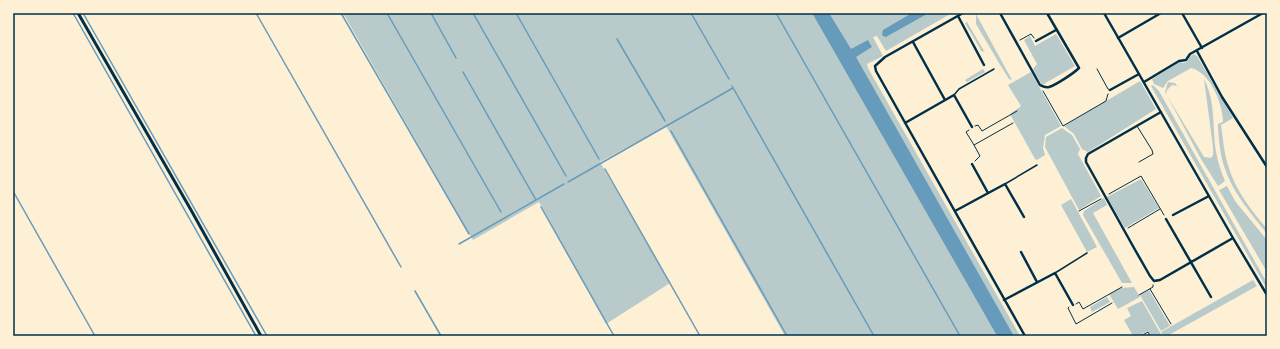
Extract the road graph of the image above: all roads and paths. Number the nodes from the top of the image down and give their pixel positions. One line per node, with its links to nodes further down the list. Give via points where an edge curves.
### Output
1 (78, 13): 64 (street)
2 (963, 13): 9 (street)
3 (1000, 13): 14 (street)
4 (1047, 13): 10 (street)
5 (1104, 13): 11 (street)
6 (1161, 13): 11 (street)
7 (1182, 13): 15 (street)
8 (1263, 13): 15 (street)
9 (958, 16): 13 (street); 17 (street)
10 (1056, 30): 12 (street); 22 (street, via 1079,68 1049,87)
11 (1118, 38): 20 (street)
12 (1036, 41): 14 (path, via 1031,34)
13 (913, 42): 25 (street); 28 (street, via 885,57 875,66)
14 (1016, 42): 22 (street, via 1040,85)
15 (1202, 48): 16 (street)
16 (1197, 51): 21 (street, via 1190,54 1186,60 1179,61); 36 (street, via 1222,97)
17 (984, 65)
18 (1097, 69): 23 (lane)
19 (994, 70): 24 (street, via 959,89)
20 (1139, 74): 21 (street); 23 (street)
21 (1144, 82): 27 (street)
22 (1044, 87): 23 (path, via 1043,92 1063,126 1106,101)
23 (1110, 90)
24 (954, 95): 25 (street); 31 (street)
25 (946, 100): 28 (street)
26 (1017, 111): 31 (path, via 982,130 978,125)
27 (1161, 112): 30 (street); 40 (street)
28 (905, 122): 42 (street)
29 (1013, 123): 32 (path)
30 (1137, 126): 33 (lane, via 1153,154); 39 (street, via 1088,154 1086,158)
31 (972, 127): 32 (path, via 966,132)
32 (974, 145): 34 (path, via 980,156)
33 (1139, 162)
34 (972, 164): 38 (street)
35 (1037, 165): 37 (street)
36 (1267, 167)
37 (1005, 184): 38 (street); 45 (street)
38 (988, 193): 42 (street)
39 (1105, 196): 41 (path, via 1141,176); 43 (path); 47 (street)
40 (1209, 196): 44 (street); 48 (street)
41 (1160, 209): 46 (path); 47 (path)
42 (955, 211): 60 (street)
43 (1079, 211)
44 (1173, 215)
45 (1024, 217)
46 (1166, 219): 51 (street)
47 (1124, 230): 53 (street)
48 (1232, 238): 51 (street); 58 (street)
49 (1021, 252): 54 (street)
50 (1087, 253): 52 (street)
51 (1191, 263): 53 (street); 59 (street)
52 (1055, 273): 54 (street); 62 (street)
53 (1154, 281): 56 (path)
54 (1038, 282): 60 (street)
55 (1122, 287): 62 (path, via 1083,309 1079,302)
56 (1150, 289): 57 (path); 63 (path)
57 (1139, 295)
58 (1267, 295)
59 (1211, 297)
60 (1004, 300): 65 (street)
61 (1112, 303): 62 (path, via 1076,324 1068,308)
62 (1073, 305)
63 (1171, 324)
64 (261, 336)
65 (1025, 336)
66 (1141, 336): 67 (path, via 1148,332)
67 (1150, 336)

